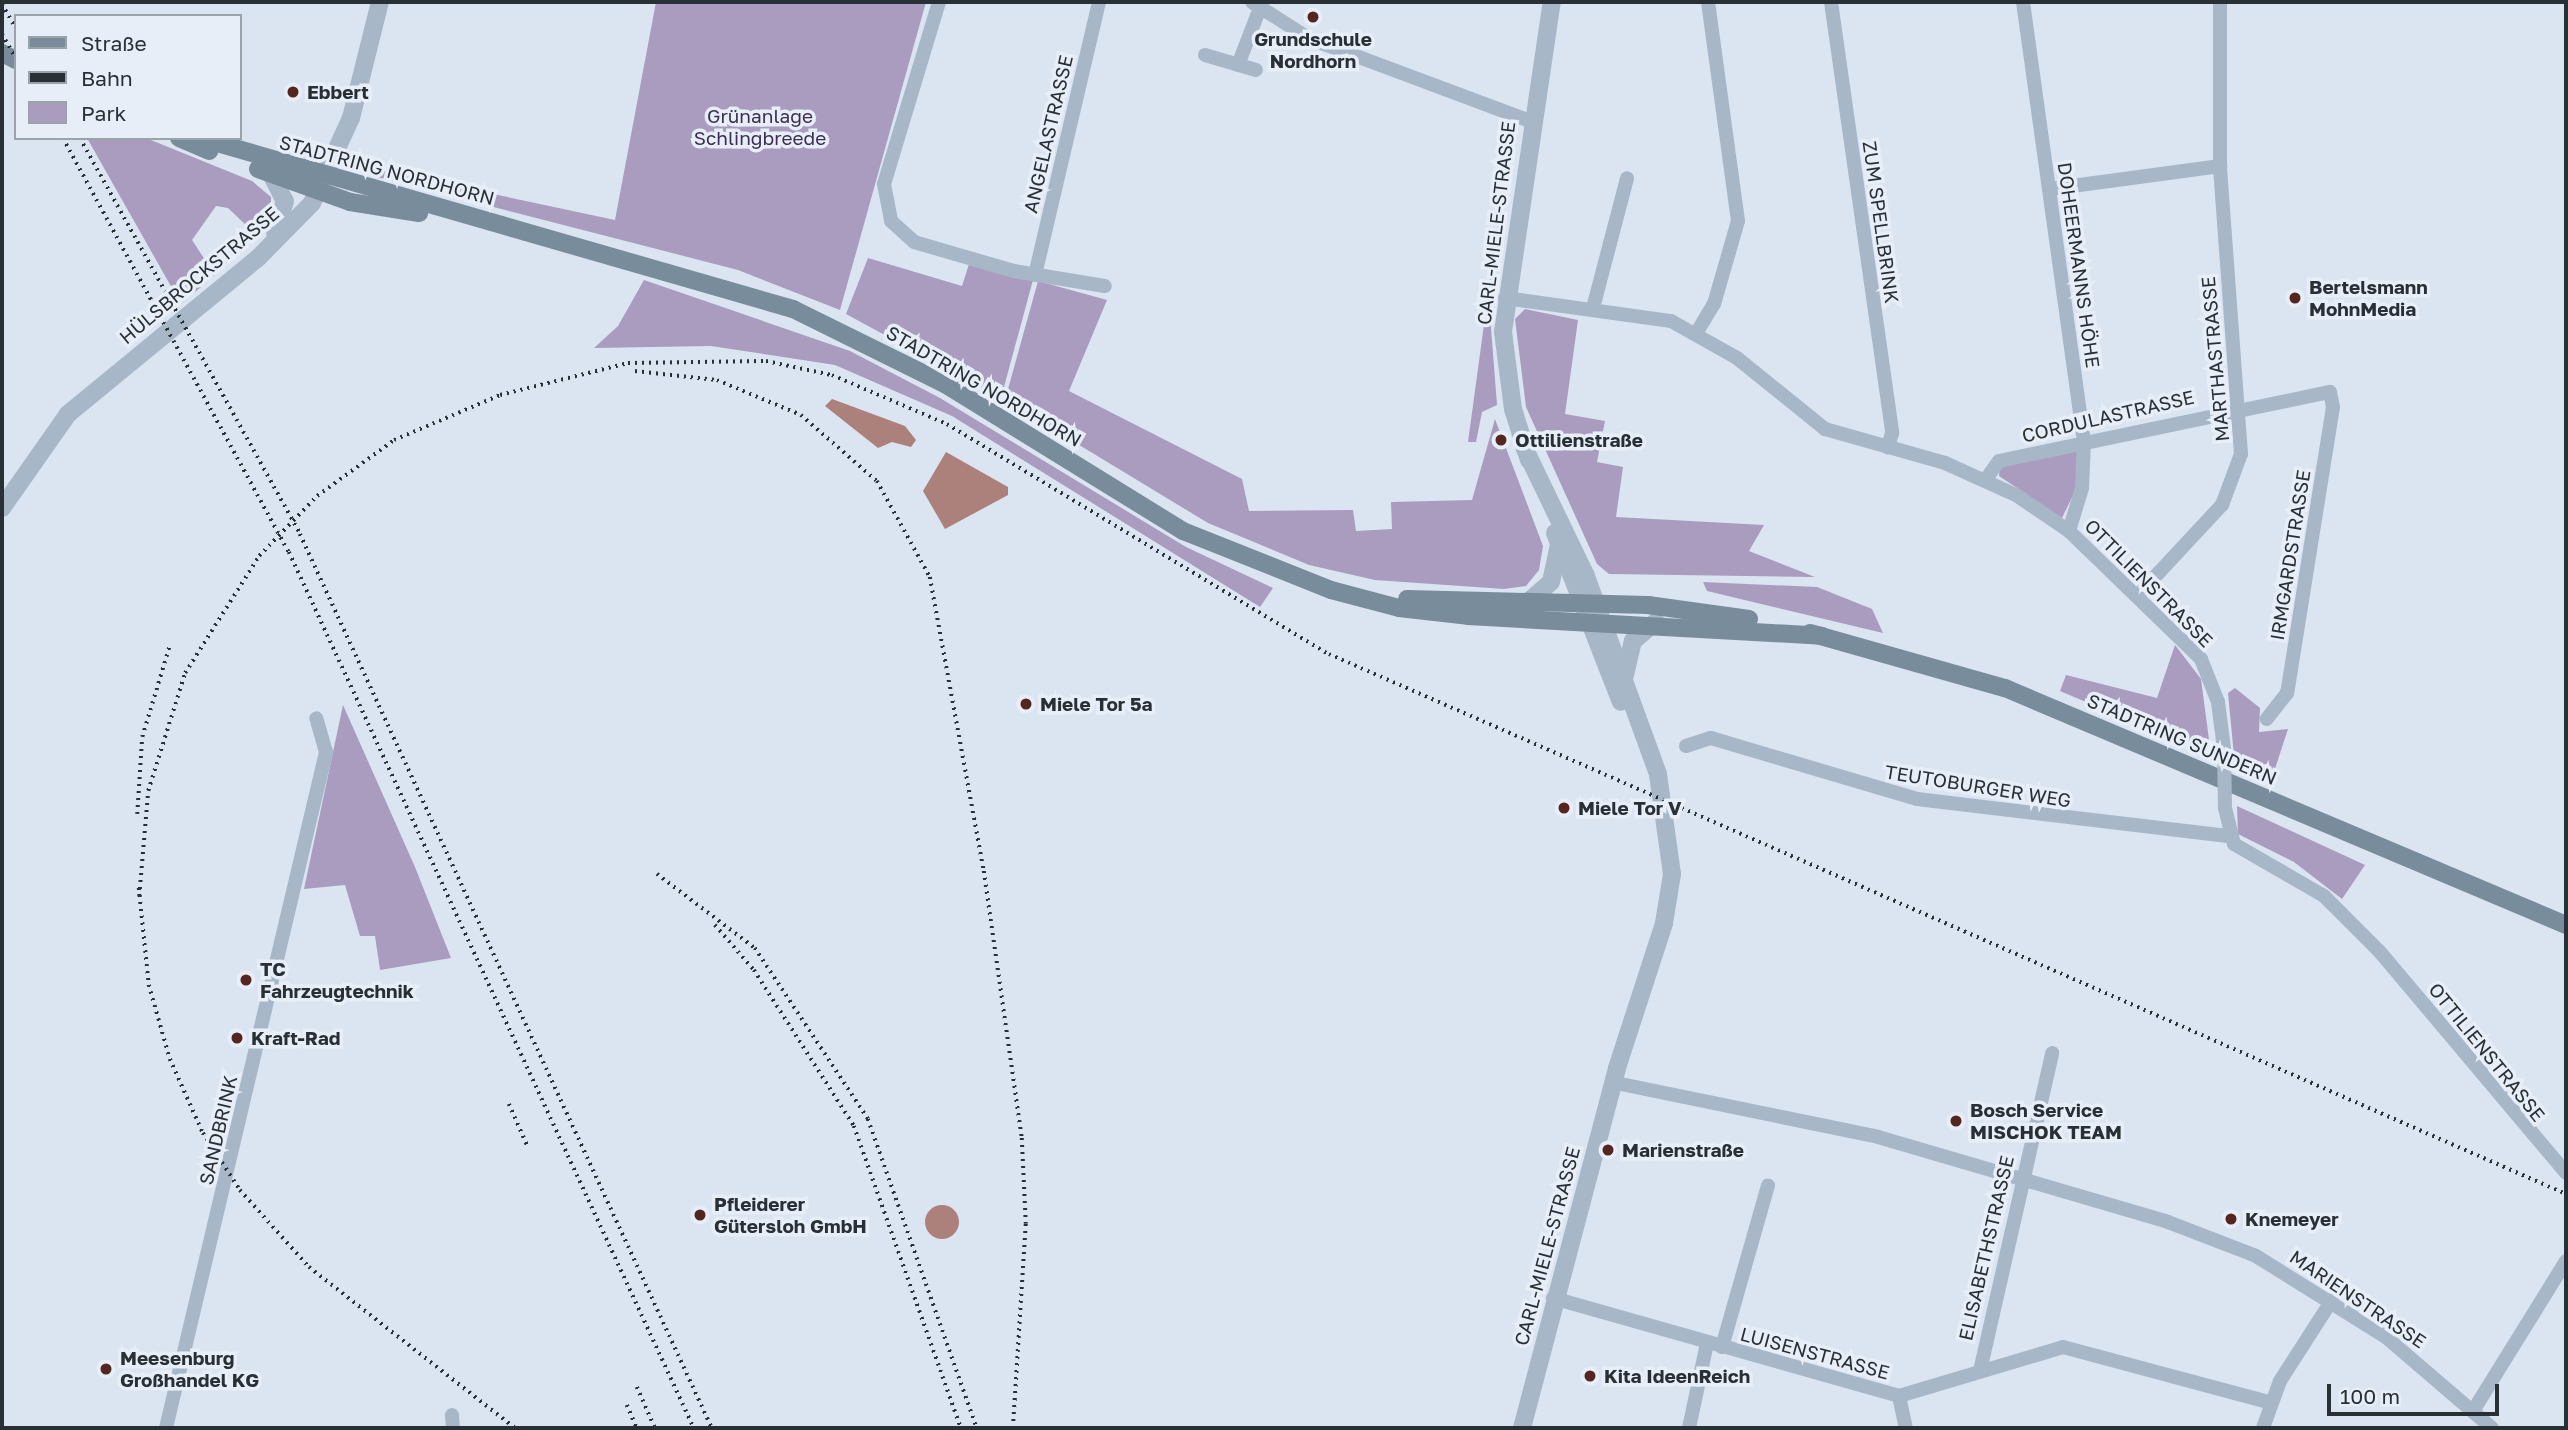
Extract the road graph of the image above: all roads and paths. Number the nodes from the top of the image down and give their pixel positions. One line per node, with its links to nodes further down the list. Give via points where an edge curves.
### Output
1 (380, 2): 19 (street, HÜLSBROCKSTRASSE, via 351,118)
2 (939, 2): 22 (street, via 888,166 886,208 914,242)
3 (1099, 2): 22 (street, ANGELASTRASSE)
4 (1552, 2): 13 (street, CARL-MIELE-STRASSE)
5 (1708, 2): 26 (street, via 1738,221 1714,304)
6 (1831, 2): 30 (street, ZUM SPELLBRINK, via 1892,433)
7 (2023, 2): 20 (street, DOHEERMANNS HÖHE)
8 (2220, 2): 16 (street, MARTHASTRASSE)
9 (1256, 5): 11 (street); 13 (street, via 1308,38)
10 (1205, 55): 11 (street)
11 (1238, 65): 12 (street)
12 (1256, 70)
13 (1530, 121): 24 (street, CARL-MIELE-STRASSE)
14 (184, 140): 17 (main road, STADTRING NORDHORN)
15 (205, 140): 19 (main road, STADTRING NORDHORN)
16 (2220, 166): 20 (street); 28 (street, MARTHASTRASSE)
17 (271, 174): 19 (main road, STADTRING NORDHORN); 21 (street, STADTRING NORDHORN, via 285,201 284,216)
18 (1627, 178): 25 (street)
19 (323, 183): 21 (street, HÜLSBROCKSTRASSE); 37 (main road, STADTRING NORDHORN, via 362,204 564,242 793,309 946,384 1183,531 1231,554)
20 (2050, 190): 29 (street, DOHEERMANNS HÖHE)
21 (258, 258): 33 (street, HÜLSBROCKSTRASSE, via 68,414)
22 (1035, 275): 23 (street)
23 (1105, 286)
24 (1505, 298): 25 (street, OTTILIENSTRASSE); 31 (street, CARL-MIELE-STRASSE, via 1506,373)
25 (1594, 308): 26 (street, OTTILIENSTRASSE, via 1646,315)
26 (1697, 332): 30 (street, OTTILIENSTRASSE, via 1825,429)
27 (2330, 392): 28 (street, CORDULASTRASSE); 44 (street, IRMGARDSTRASSE, via 2333,407 2287,693)
28 (2240, 406): 29 (street, CORDULASTRASSE); 36 (street, MARTHASTRASSE, via 2241,454 2229,493)
29 (2084, 441): 32 (street, CORDULASTRASSE, via 1999,461); 34 (street, DOHEERMANNS HÖHE, via 2082,488)
30 (1888, 447): 32 (street, OTTILIENSTRASSE)
31 (1525, 449): 35 (street, CARL-MIELE-STRASSE); 39 (street, CARL-MIELE-STRASSE)
32 (1986, 478): 34 (street, OTTILIENSTRASSE)
33 (2, 508)
34 (2069, 531): 36 (street, OTTILIENSTRASSE)
35 (1559, 544): 38 (street, via 1551,582); 39 (street, CARL-MIELE-STRASSE)
36 (2137, 596): 47 (street, OTTILIENSTRASSE, bridge, via 2201,659 2218,702)
37 (1368, 600): 38 (main road, STADTRING NORDHORN); 39 (main road, STADTRING NORDHORN, via 1468,616)
38 (1528, 602): 39 (main road, STADTRING NORDHORN)
39 (1591, 611): 40 (main road, STADTRING SUNDERN); 41 (main road, STADTRING SUNDERN, via 1710,611); 42 (street, CARL-MIELE-STRASSE); 46 (street, CARL-MIELE-STRASSE)
40 (1656, 622): 41 (main road, STADTRING SUNDERN); 42 (street, via 1626,655)
41 (1821, 636): 48 (main road, STADTRING SUNDERN, via 2005,688)
42 (1628, 689): 46 (street, CARL-MIELE-STRASSE)
43 (316, 718): 65 (street, SANDBRINK, via 326,752)
44 (2267, 719)
45 (1686, 746): 47 (street, TEUTOBURGER WEG, via 1711,738 1917,799)
46 (1662, 793): 52 (street, CARL-MIELE-STRASSE, via 1672,874)
47 (2228, 836): 53 (street, OTTILIENSTRASSE, via 2324,896)
48 (2515, 907): 49 (main road, STADTRING SUNDERN); 50 (main road, STADTRING SUNDERN)
49 (2566, 925)
50 (2566, 936)
51 (2052, 1053): 54 (street, ELISABETHSTRASSE)
52 (1617, 1080): 54 (street, MARIENSTRASSE, via 1832,1125); 57 (street, CARL-MIELE-STRASSE)
53 (2566, 1173)
54 (2021, 1179): 58 (street, MARIENSTRASSE, via 2243,1252); 61 (street, ELISABETHSTRASSE)
55 (1768, 1185): 60 (street)
56 (2566, 1261): 64 (street)
57 (1553, 1298): 59 (street, LUISENSTRASSE); 66 (street, CARL-MIELE-STRASSE)
58 (2332, 1300): 63 (street); 64 (street, MARIENSTRASSE)
59 (1707, 1343): 60 (street, LUISENSTRASSE); 67 (street)
60 (1722, 1347): 62 (street, LUISENSTRASSE)
61 (1980, 1371): 62 (street, LUISENSTRASSE); 63 (street, LUISENSTRASSE, via 2063,1347)
62 (1899, 1396): 68 (street)
63 (2269, 1402): 69 (street)
64 (2473, 1411): 70 (street, MARIENSTRASSE)
65 (166, 1428)
66 (1522, 1428)
67 (1689, 1428)
68 (1906, 1428)
69 (2263, 1428)
70 (2492, 1428)

